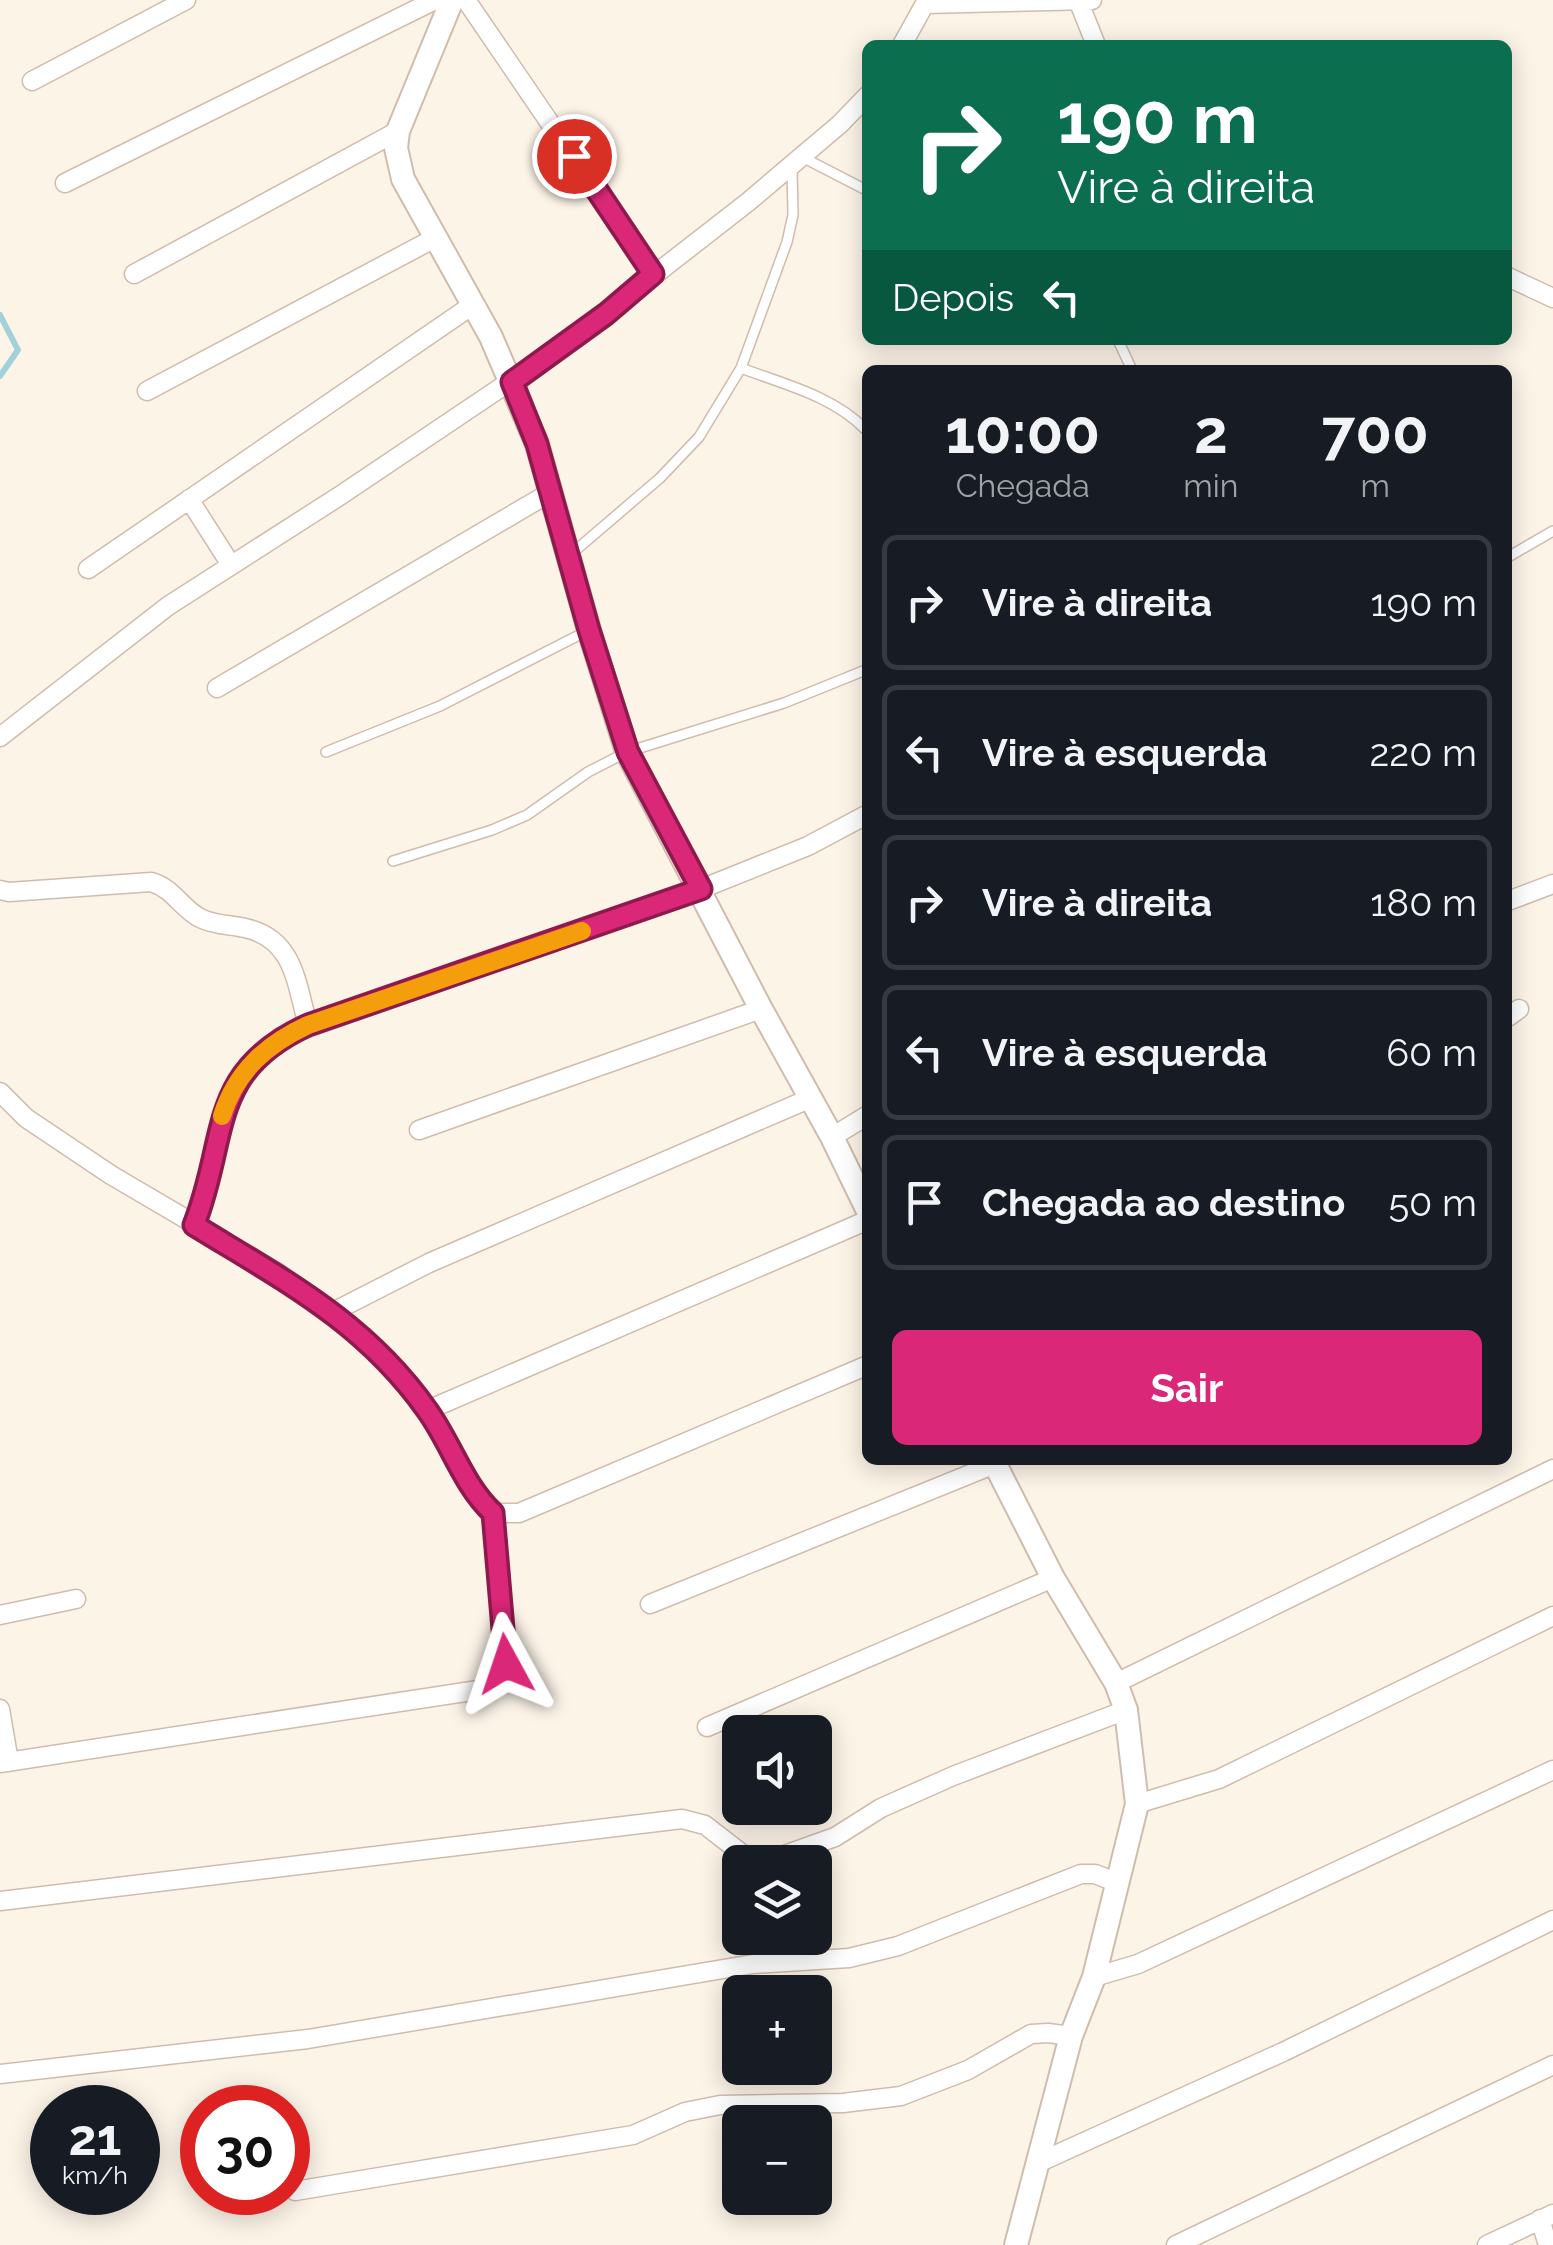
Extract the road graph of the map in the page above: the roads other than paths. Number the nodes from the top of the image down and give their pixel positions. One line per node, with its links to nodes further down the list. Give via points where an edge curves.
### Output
1 (186, 0): 9 (street)
2 (435, 0): 13 (street)
3 (452, 0): 11 (street)
4 (466, 0): 17 (street)
5 (1083, 1): 6 (street); 8 (street)
6 (926, 2): 7 (street)
7 (905, 40)
8 (1095, 40)
9 (32, 81)
10 (862, 100): 12 (street)
11 (398, 132): 15 (street, via 403,179); 16 (street)
12 (797, 161): 14 (lane); 17 (street); 21 (lane, via 787,242)
13 (65, 182)
14 (862, 189)
15 (435, 238): 20 (street); 23 (street)
16 (134, 274)
17 (653, 274): 22 (street)
18 (1512, 279): 19 (street)
19 (1553, 298)
20 (474, 304): 22 (street); 26 (street)
21 (741, 368): 24 (lane, via 832,403); 29 (lane, via 699,436)
22 (512, 382): 25 (street); 30 (street)
23 (146, 391)
24 (862, 425)
25 (551, 492): 29 (street); 34 (street)
26 (189, 500): 30 (street); 31 (street)
27 (1553, 531): 28 (lane)
28 (1512, 554)
29 (570, 555): 32 (street)
30 (231, 566): 35 (street, via 168,606)
31 (88, 569)
32 (589, 630): 36 (lane, via 440,706); 37 (street)
33 (862, 672): 37 (lane)
34 (217, 688)
35 (0, 737)
36 (326, 752)
37 (628, 752): 39 (lane, via 527,815); 41 (street)
38 (862, 817): 41 (street)
39 (393, 860)
40 (1553, 884): 43 (street)
41 (701, 889): 44 (street); 45 (street)
42 (0, 890): 45 (street, via 165,886 194,915 271,937 286,951)
43 (1512, 899)
44 (761, 1009): 47 (street); 49 (street)
45 (308, 1025): 53 (street, via 252,1062 232,1090)
46 (0, 1092): 53 (street, via 26,1118)
47 (811, 1098): 50 (street); 54 (street, via 429,1263)
48 (862, 1119): 50 (street)
49 (419, 1130)
50 (832, 1137): 51 (street)
51 (862, 1199)
52 (862, 1223): 56 (street)
53 (194, 1225): 54 (street)
54 (333, 1312): 56 (street)
55 (862, 1368): 60 (street, via 519,1513)
56 (428, 1410): 60 (street)
57 (987, 1465): 63 (street)
58 (996, 1465): 61 (street)
59 (1553, 1468): 66 (street)
60 (493, 1513): 70 (street, via 506,1664 497,1684)
61 (1053, 1578): 66 (street); 69 (street)
62 (76, 1599): 64 (street)
63 (650, 1604)
64 (0, 1616)
65 (1553, 1616): 72 (street, via 1218,1779)
66 (1116, 1683): 68 (street)
67 (0, 1710): 70 (street)
68 (1126, 1710): 72 (street); 74 (street, via 953,1776 835,1837 768,1862 749,1860 705,1825 682,1819)
69 (707, 1727)
70 (4, 1763)
71 (1553, 1770): 76 (street, via 1138,1964)
72 (1138, 1804): 73 (street)
73 (1118, 1883): 76 (street); 79 (street, via 1080,1874 898,1946 849,1958 753,1964 308,2039)
74 (0, 1901)
75 (1553, 1920): 80 (street)
76 (1094, 1977): 77 (street)
77 (1071, 2036): 80 (street); 81 (street, via 1031,2034 968,2070 901,2096 843,2104 720,2105 633,2135)
78 (1553, 2065): 84 (street)
79 (0, 2074)
80 (1040, 2162): 83 (street)
81 (310, 2189)
82 (1546, 2217): 85 (street); 86 (street)
83 (1016, 2245)
84 (1176, 2245)
85 (1488, 2245)
86 (1548, 2245)

